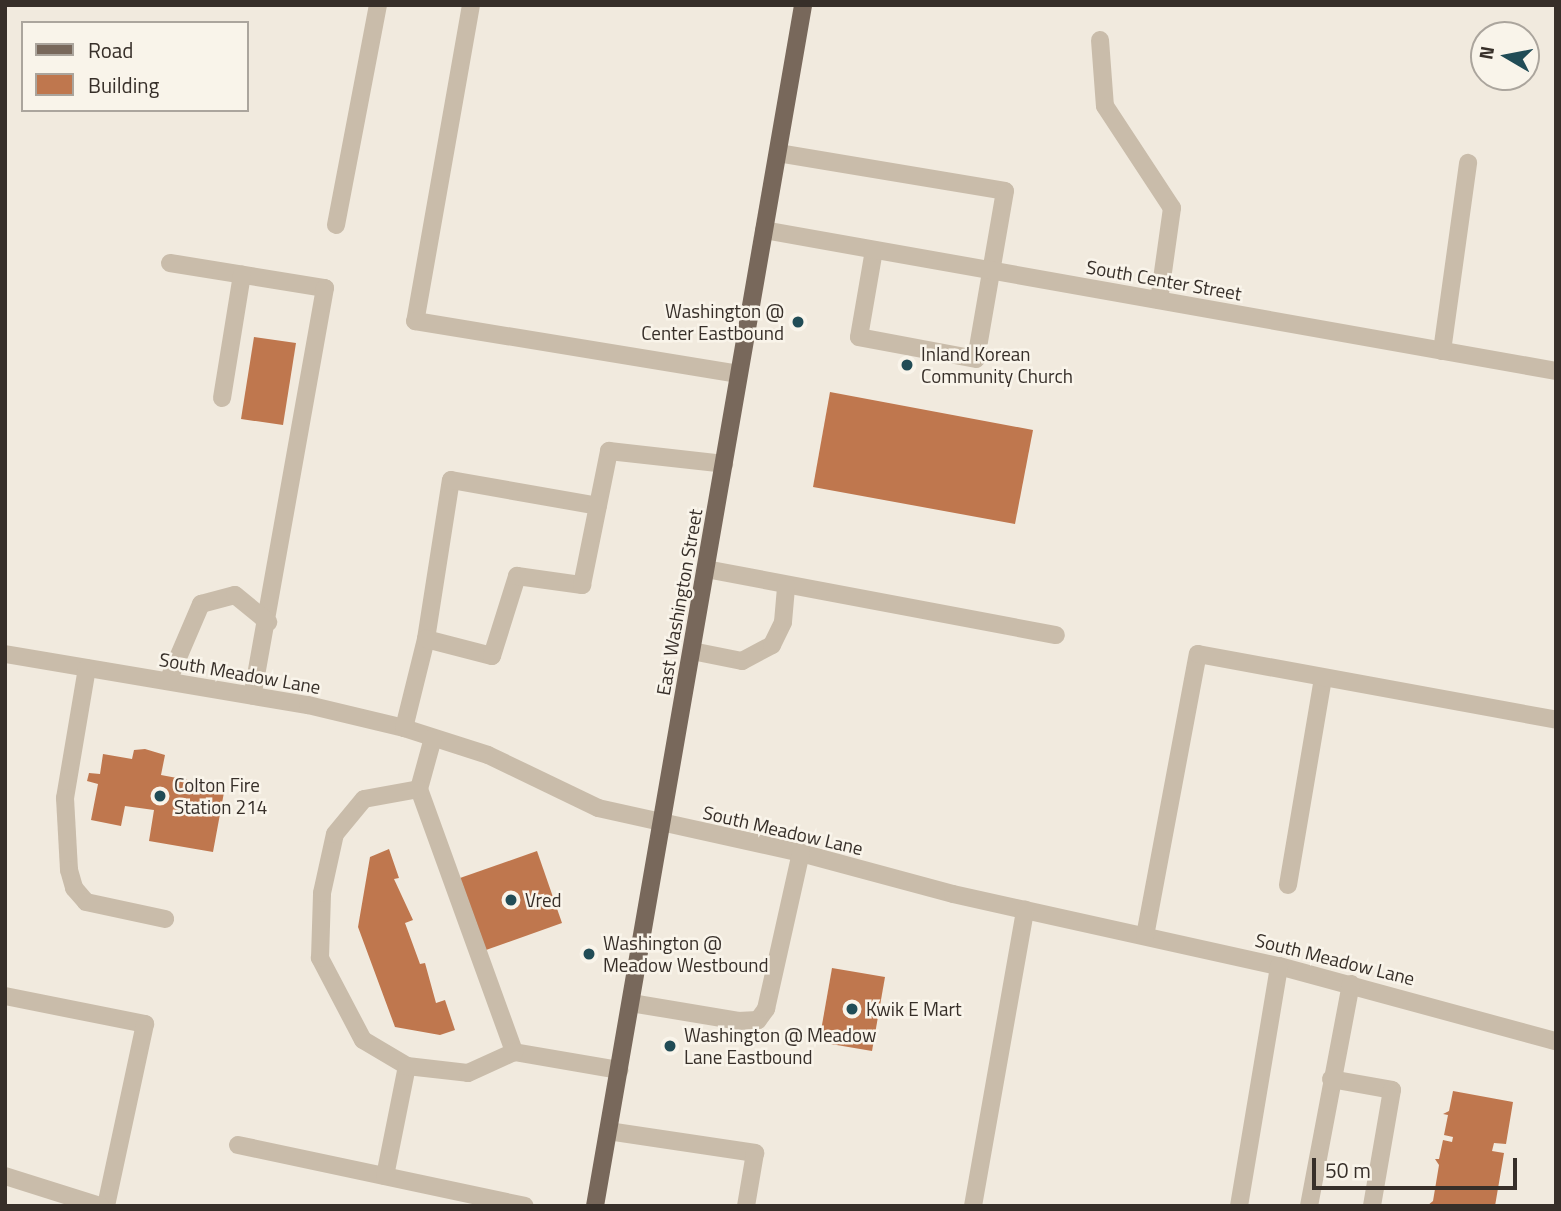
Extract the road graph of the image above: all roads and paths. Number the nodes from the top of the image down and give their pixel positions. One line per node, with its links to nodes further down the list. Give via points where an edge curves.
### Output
1 (378, 5): 7 (street)
2 (471, 5): 16 (street, via 415,321)
3 (803, 5): 5 (main road, East Washington Street)
4 (1100, 40): 13 (street, via 1105,106 1172,208)
5 (778, 153): 8 (main road, East Washington Street); 11 (street, via 1005,191)
6 (1468, 163): 14 (street)
7 (336, 225)
8 (764, 230): 9 (street, South Center Street); 16 (main road, East Washington Street)
9 (874, 250): 11 (street, South Center Street); 11 (street, via 859,337 976,359)
10 (170, 263): 12 (street)
11 (995, 271): 13 (street, South Center Street)
12 (243, 275): 17 (street); 22 (street, via 325,288)
13 (1159, 300): 14 (street, South Center Street)
14 (1442, 351): 15 (street, South Center Street)
15 (1556, 371)
16 (739, 374): 18 (main road, East Washington Street)
17 (222, 398)
18 (724, 464): 19 (street, via 610,451); 20 (main road, East Washington Street)
19 (598, 506): 24 (street, via 582,585 517,576 492,656); 24 (street, via 450,480)
20 (706, 569): 21 (street); 25 (main road, East Washington Street)
21 (786, 586): 23 (street); 25 (street, via 783,622 772,645 741,661)
22 (268, 622): 29 (street, via 235,595 201,604); 30 (street)
23 (1056, 635)
24 (426, 639): 32 (street)
25 (692, 651): 35 (main road, East Washington Street)
26 (5, 654): 27 (street, South Meadow Lane)
27 (88, 667): 29 (street, South Meadow Lane); 39 (street, via 65,798 74,888 86,902)
28 (1323, 679): 31 (street); 37 (street); 40 (street, via 1198,654)
29 (168, 681): 30 (street, South Meadow Lane)
30 (253, 696): 32 (street, South Meadow Lane)
31 (1556, 720)
32 (404, 728): 33 (street, South Meadow Lane)
33 (433, 738): 34 (street); 35 (street, South Meadow Lane, via 488,755 598,808)
34 (419, 789): 46 (street); 47 (street, via 364,799 335,834 322,893 320,958 363,1040)
35 (662, 823): 36 (street, South Meadow Lane); 44 (main road, East Washington Street)
36 (801, 853): 38 (street, South Meadow Lane); 44 (street, via 766,1009 758,1020 738,1021)
37 (1288, 885)
38 (1025, 910): 40 (street, South Meadow Lane); 59 (street)
39 (165, 919)
40 (1144, 936): 41 (street, South Meadow Lane)
41 (1279, 966): 42 (street, South Meadow Lane); 60 (street)
42 (1351, 984): 45 (street, South Meadow Lane); 49 (street)
43 (5, 996): 55 (street, via 145,1024)
44 (631, 1003): 48 (main road, East Washington Street)
45 (1556, 1041)
46 (514, 1052): 47 (street, via 468,1073); 48 (street)
47 (407, 1066): 53 (street)
48 (619, 1070): 50 (main road, East Washington Street)
49 (1331, 1079): 61 (street); 62 (street, via 1392,1090)
50 (608, 1131): 57 (main road, East Washington Street); 58 (street, via 755,1153)
51 (238, 1145): 53 (street)
52 (5, 1177): 54 (street)
53 (385, 1177): 56 (street)
54 (100, 1206)
55 (106, 1206)
56 (525, 1206)
57 (595, 1206)
58 (746, 1206)
59 (973, 1206)
60 (1239, 1206)
61 (1309, 1206)
62 (1372, 1206)

